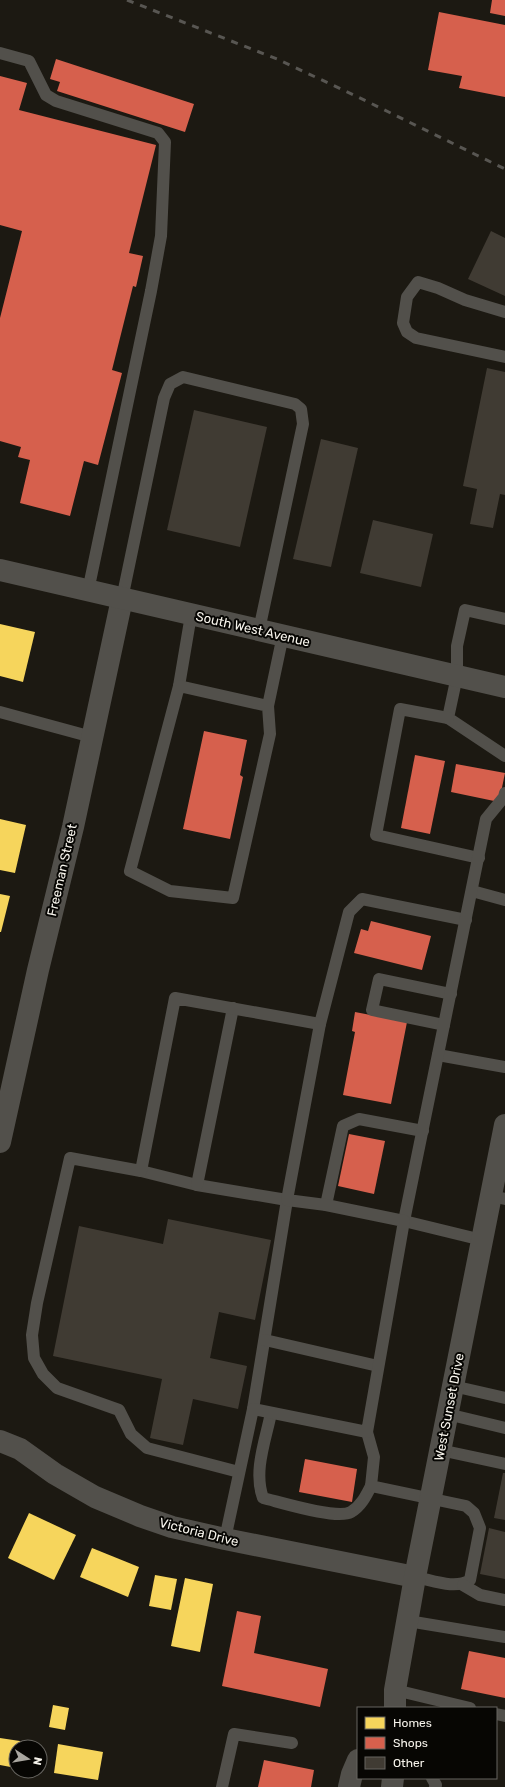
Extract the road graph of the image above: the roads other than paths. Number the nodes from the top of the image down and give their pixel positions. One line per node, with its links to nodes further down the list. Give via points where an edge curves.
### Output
1 (0, 53): 5 (lane, via 29,61 46,95 56,101 158,133 165,142 161,236)
2 (505, 312): 3 (lane, via 418,282 407,297 403,323 407,332 416,338)
3 (505, 357)
4 (0, 570): 5 (street, South West Avenue)
5 (88, 590): 6 (street, South West Avenue)
6 (122, 599): 7 (street, South West Avenue); 9 (lane, via 164,398 170,384 183,377 295,404 301,409 303,424); 17 (street, Freeman Street)
7 (191, 615): 9 (street, South West Avenue); 12 (lane)
8 (505, 619): 11 (lane, via 465,610 457,646)
9 (259, 630): 10 (street, South West Avenue)
10 (283, 635): 11 (street, South West Avenue); 14 (lane)
11 (457, 676): 13 (street, South West Avenue); 16 (lane)
12 (179, 686): 14 (lane); 14 (lane, via 130,871 170,891 233,898 270,734)
13 (505, 687)
14 (268, 706)
15 (0, 712): 17 (lane)
16 (448, 718): 18 (lane); 20 (lane, via 400,710 376,835)
17 (92, 736): 32 (street, Freeman Street)
18 (505, 756)
19 (505, 793): 20 (lane, via 486,819)
20 (478, 858): 21 (lane)
21 (472, 891): 22 (lane); 23 (lane)
22 (505, 900)
23 (466, 920): 24 (lane); 26 (lane, via 362,900 349,912)
24 (451, 994): 27 (lane); 27 (lane, via 378,979 372,1010)
25 (233, 1008): 26 (lane); 33 (lane, via 175,998); 34 (lane)
26 (320, 1024): 36 (lane)
27 (444, 1025): 28 (lane)
28 (438, 1055): 29 (lane); 31 (lane)
29 (505, 1067)
30 (505, 1125): 35 (street, West Sunset Drive)
31 (423, 1131): 37 (lane, via 359,1119 343,1126); 38 (lane)
32 (0, 1142)
33 (141, 1171): 34 (lane); 52 (lane, via 70,1158 37,1303 32,1335 34,1358 43,1374 57,1388 119,1410 131,1434 147,1448)
34 (197, 1185): 36 (lane)
35 (498, 1198): 39 (street, West Sunset Drive)
36 (287, 1200): 37 (lane); 40 (lane)
37 (326, 1205): 38 (lane)
38 (404, 1221): 39 (lane); 41 (lane)
39 (482, 1240): 42 (street, West Sunset Drive)
40 (264, 1340): 41 (lane); 44 (lane)
41 (378, 1366): 48 (lane)
42 (453, 1386): 43 (lane); 46 (street, West Sunset Drive)
43 (505, 1398)
44 (253, 1409): 45 (lane); 52 (lane)
45 (271, 1413): 48 (lane); 53 (lane, via 259,1473 259,1488 263,1498 332,1514 350,1513 362,1503)
46 (447, 1414): 47 (lane); 50 (street, West Sunset Drive)
47 (505, 1428)
48 (366, 1432): 53 (lane, via 374,1457)
49 (0, 1441): 55 (street, Victoria Drive, via 20,1449 55,1474 95,1497 172,1527)
50 (440, 1450): 51 (lane); 54 (street, West Sunset Drive)
51 (505, 1464)
52 (239, 1472): 55 (lane)
53 (372, 1486): 54 (lane)
54 (430, 1498): 56 (street, West Sunset Drive); 57 (lane, via 466,1506 474,1513 480,1528 470,1580)
55 (225, 1539): 56 (street, Victoria Drive)
56 (415, 1577): 57 (lane, via 455,1585); 59 (street, West Sunset Drive)
57 (463, 1584): 58 (lane, via 480,1596)
58 (505, 1600)
59 (408, 1621): 60 (lane); 61 (street, West Sunset Drive)
60 (505, 1637)
61 (391, 1702): 62 (lane)
62 (457, 1707)
63 (292, 1743): 65 (lane, via 234,1734)
64 (357, 1762): 66 (street)
65 (222, 1787)
66 (349, 1787)

